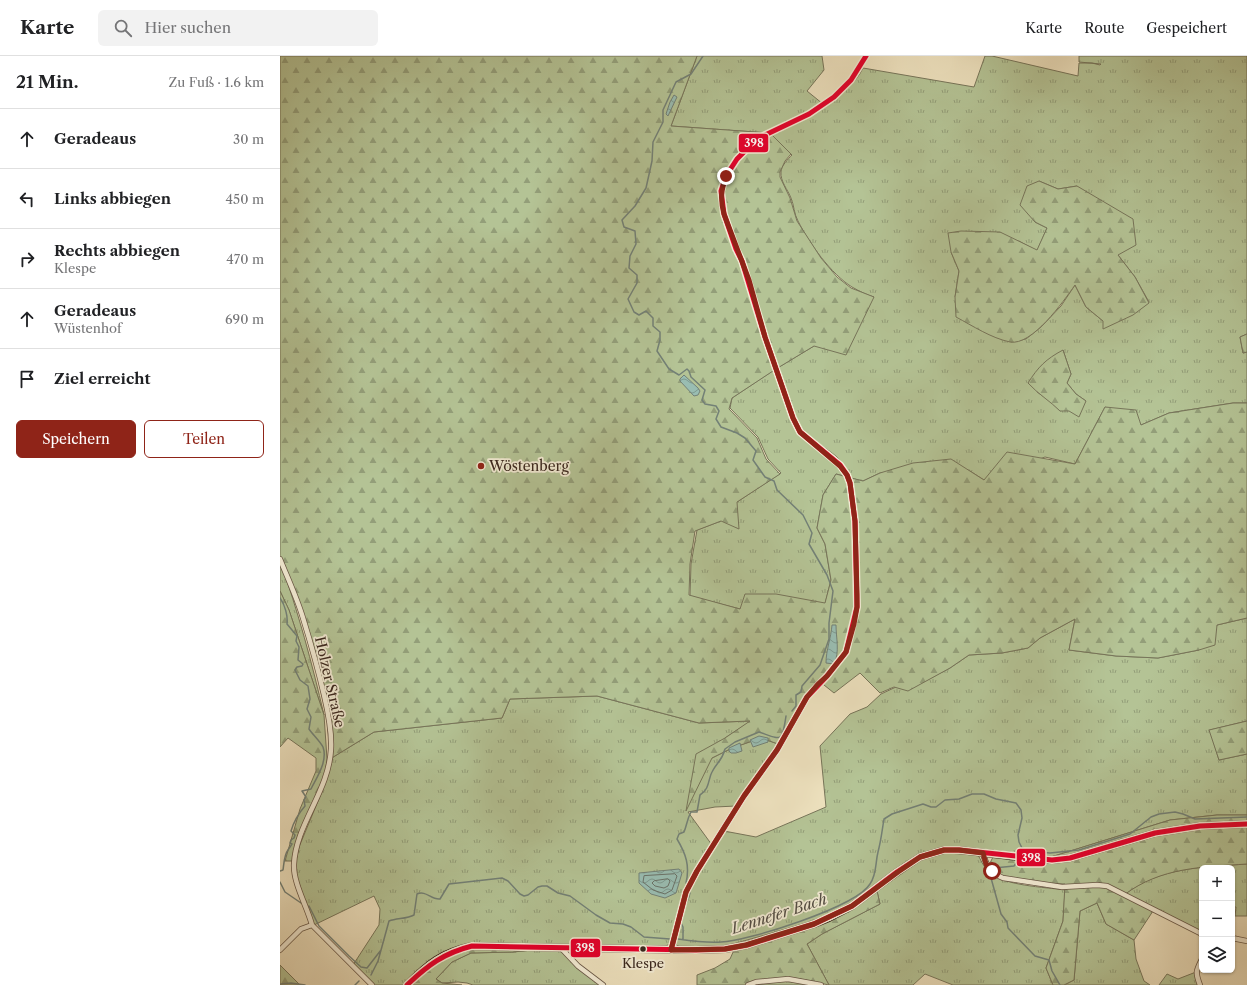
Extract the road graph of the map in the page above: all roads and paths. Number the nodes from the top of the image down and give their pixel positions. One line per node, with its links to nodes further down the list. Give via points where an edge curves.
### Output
1 (866, 56): 11 (street, via 851,80 834,97 809,114 763,136 751,145 737,159 726,176 721,191 724,214 749,280 765,337 793,418 800,432 840,466 850,483 855,521 857,595 854,624 846,652 807,697 777,750 744,796 697,871 686,892)
2 (280, 559): 5 (street, Holzer Straße, via 303,617 319,674 331,737 328,769 322,789 298,842 294,864 295,877)
3 (1247, 824): 4 (main road, via 1200,826 1155,833 1070,858 1052,860)
4 (983, 853): 6 (street, via 986,864 998,876 1062,887 1107,886); 11 (main road, via 944,850 920,857 852,906 814,924 725,949)
5 (312, 925): 10 (street, via 301,929); 13 (street)
6 (1199, 933)
7 (1235, 939): 8 (street)
8 (1247, 941)
9 (561, 948): 11 (main road); 14 (main road, via 472,946 455,950 430,963); 15 (street, via 578,966)
10 (280, 950)
11 (671, 950)
12 (1199, 964): 18 (street, via 1196,969)
13 (372, 985)
14 (407, 985)
15 (603, 985)
16 (748, 985): 17 (street, via 788,979)
17 (821, 985)
18 (1200, 985)

